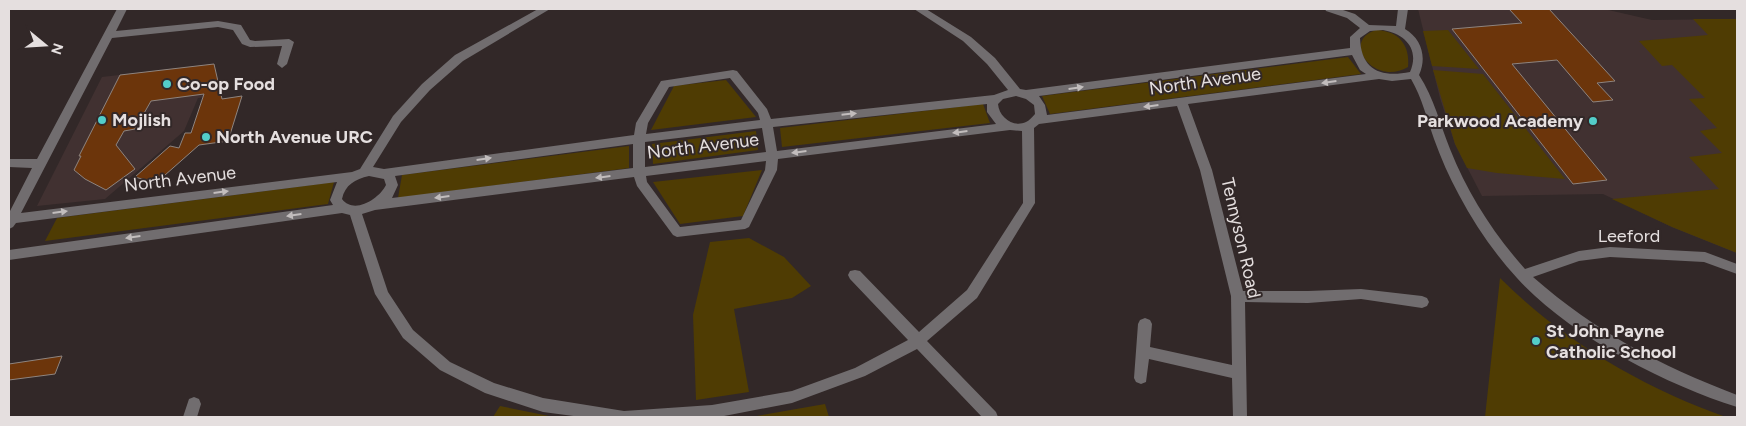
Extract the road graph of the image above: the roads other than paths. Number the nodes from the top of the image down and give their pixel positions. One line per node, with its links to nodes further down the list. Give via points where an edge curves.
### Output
1 (122, 9): 8 (street)
2 (545, 9): 25 (street, via 459,58 426,87 397,119)
3 (919, 9): 13 (street, via 967,39)
4 (1330, 9): 6 (street, via 1351,16)
5 (1403, 9): 7 (street)
6 (1367, 28): 7 (street); 9 (street, via 1355,37)
7 (1400, 31): 11 (street, via 1418,52 1419,66)
8 (109, 35): 10 (street, via 218,24 237,27 246,42 254,45 289,42); 22 (street)
9 (1354, 51): 12 (street, via 1362,66); 13 (street, North Avenue, one-way to 9)
10 (282, 64)
11 (1414, 75): 12 (street, via 1399,79); 31 (street, via 1425,92 1447,157 1477,216)
12 (1377, 76): 15 (street, North Avenue, one-way to 15)
13 (1022, 93): 14 (street, North Avenue, via 1005,93); 17 (street, via 1041,106 1042,115)
14 (994, 99): 16 (street, North Avenue, one-way to 14); 18 (street, via 992,112)
15 (1181, 102): 17 (street, North Avenue, one-way to 17); 33 (street, Tennyson Road, via 1206,170)
16 (767, 123): 19 (street, North Avenue); 19 (street, North Avenue, via 763,112 733,74 665,84 642,123); 20 (street, North Avenue)
17 (1033, 123): 18 (street, North Avenue); 36 (street, via 1029,203 972,294)
18 (1009, 126): 20 (street, North Avenue, one-way to 20)
19 (639, 138): 23 (street, North Avenue); 24 (street, North Avenue, one-way to 19)
20 (772, 155): 23 (street, North Avenue); 23 (street, North Avenue, via 771,170 745,224 677,232 641,183)
21 (9, 163): 22 (street)
22 (40, 164): 28 (street)
23 (639, 172): 26 (street, North Avenue, one-way to 26)
24 (384, 173): 25 (street, North Avenue); 26 (street, via 392,185 386,198)
25 (359, 174): 27 (street, via 338,188 336,193 336,200); 28 (street, North Avenue, one-way to 25)
26 (375, 205): 27 (street, North Avenue)
27 (349, 209): 29 (street, North Avenue, one-way to 29); 41 (street, via 382,294 408,334 445,366 490,388 543,405)
28 (10, 222)
29 (9, 255)
30 (1737, 269): 31 (street, Leeford, via 1705,257 1610,252 1579,256)
31 (1522, 275): 40 (street, via 1611,344 1661,371)
32 (856, 276): 36 (street)
33 (1238, 296): 34 (street, via 1361,294); 38 (street, Tennyson Road)
34 (1422, 302)
35 (1145, 324): 37 (street)
36 (918, 341): 41 (street, via 860,372 792,397 712,412); 42 (street)
37 (1144, 351): 38 (street); 39 (street)
38 (1239, 373): 43 (street, Tennyson Road)
39 (1141, 378)
40 (1737, 401)
41 (625, 417)
42 (991, 417)
43 (1240, 417)

